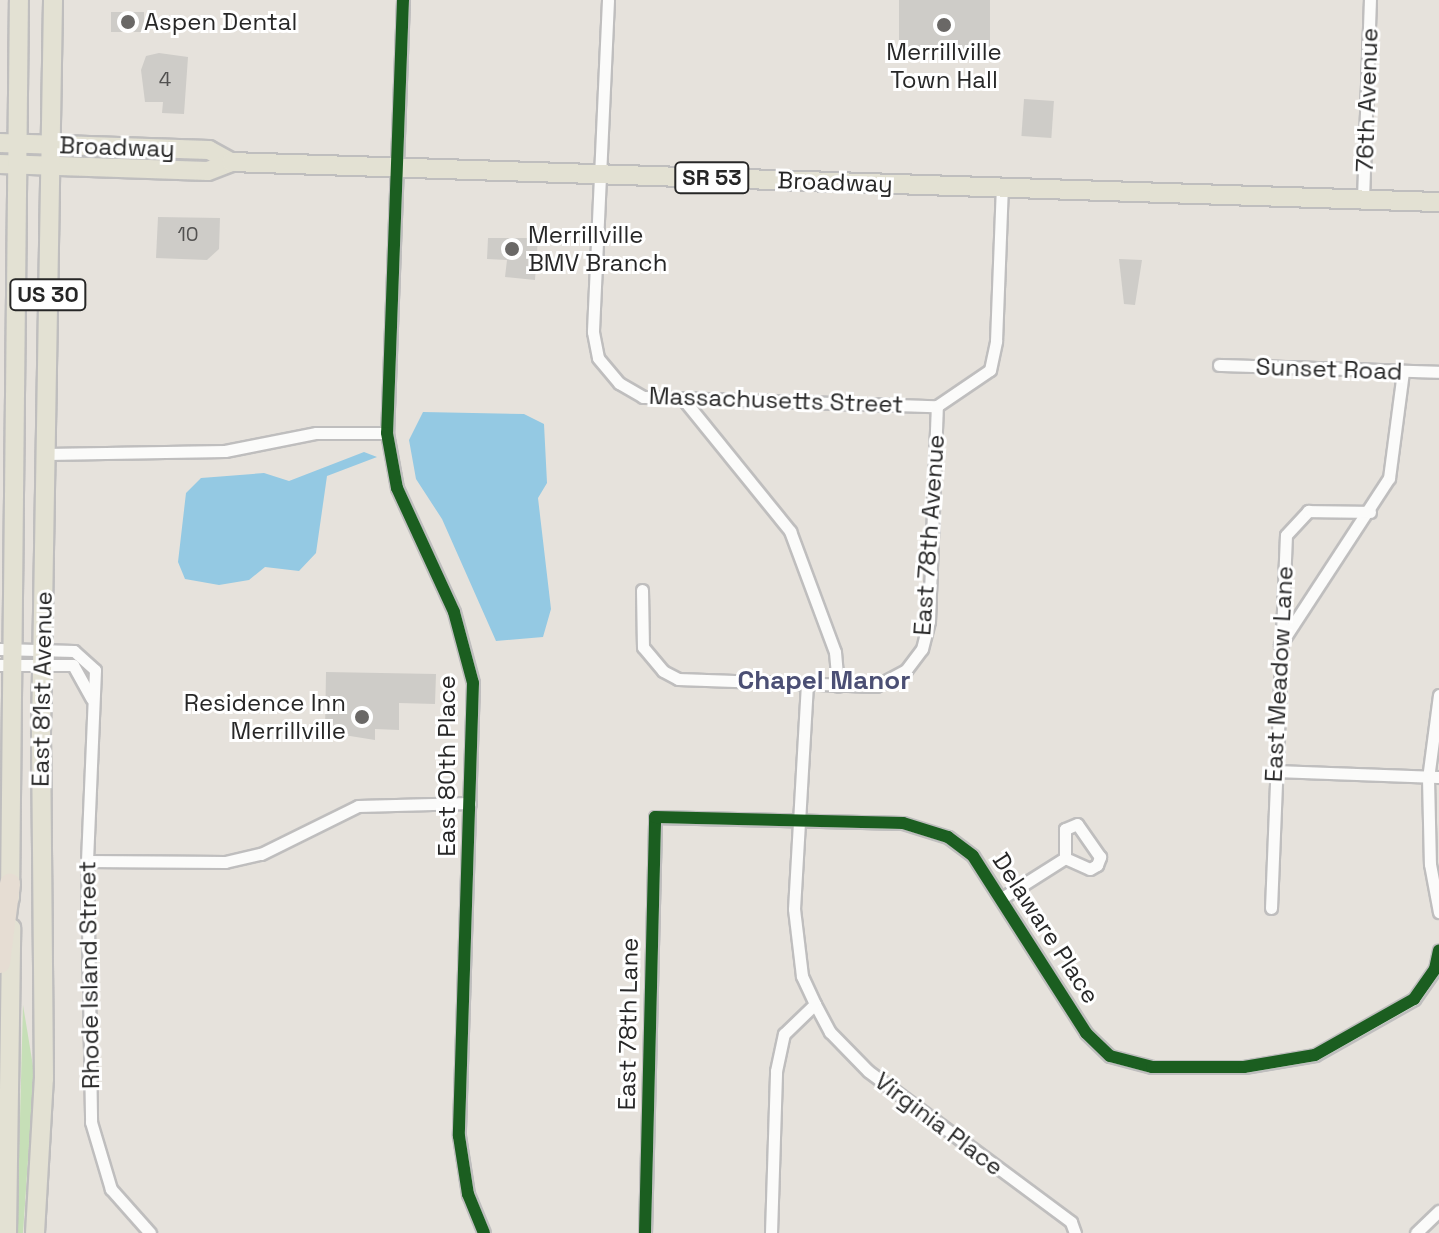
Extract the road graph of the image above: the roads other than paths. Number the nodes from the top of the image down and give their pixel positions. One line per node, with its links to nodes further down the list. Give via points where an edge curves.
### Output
1 (19, 0): 6 (main road, US 30)
2 (53, 0): 7 (main road, US 30)
3 (403, 0): 11 (street, East 80th Place)
4 (608, 0): 12 (street)
5 (1370, 0): 14 (street, 76th Avenue)
6 (8, 143): 7 (main road, Broadway / SR 53); 9 (main road, East 81st Avenue / US 30)
7 (51, 144): 8 (main road, Broadway / SR 53, via 209,150); 10 (main road, East 81st Avenue / US 30)
8 (231, 162): 10 (main road, Broadway / SR 53, via 208,171); 11 (main road, Broadway / SR 53)
9 (8, 164): 10 (main road, Broadway / SR 53); 26 (main road, East 81st Avenue / US 30)
10 (50, 166): 22 (main road, East 81st Avenue / US 30)
11 (396, 168): 12 (main road, Broadway / SR 53); 21 (street, East 80th Place)
12 (601, 175): 13 (main road, Broadway / SR 53); 19 (street, Massachusetts Street, via 593,332 598,358 619,383 643,397)
13 (1002, 188): 14 (main road, Broadway / SR 53); 20 (street, East 78th Avenue, via 990,370)
14 (1363, 199): 15 (main road, Broadway / SR 53)
15 (1439, 202)
16 (1219, 365): 17 (street, Sunset Road)
17 (1403, 371): 18 (street, Sunset Road); 23 (street, via 1389,478)
18 (1439, 372)
19 (684, 400): 20 (street, Massachusetts Street); 29 (street, via 790,531 835,652)
20 (937, 406): 29 (street, East 78th Avenue, via 929,621 922,649 906,670 876,686)
21 (387, 433): 22 (street, via 316,433 225,451); 33 (street, East 80th Place, via 407,515 444,587 469,656 474,694)
22 (46, 454): 27 (main road, East 81st Avenue / US 30)
23 (1370, 512): 25 (street); 25 (street, East Meadow Lane, via 1308,511 1297,517 1286,535)
24 (642, 590): 28 (street, East 78th Avenue, via 643,647 663,671 696,682)
25 (1279, 646): 31 (street, East Meadow Lane)
26 (5, 657): 27 (street, Rhode Island Street); 38 (main road, East 81st Avenue / US 30)
27 (42, 657): 37 (street, Rhode Island Street, via 77,667 91,698); 47 (main road, East 81st Avenue / US 30, via 44,1079)
28 (807, 686): 29 (street, East 78th Avenue); 35 (street)
29 (838, 686)
30 (1439, 695): 32 (street)
31 (1274, 771): 32 (street); 40 (street, East Meadow Lane)
32 (1434, 777): 41 (street, via 1430,864)
33 (470, 803): 37 (street, via 367,804 261,854 225,862); 49 (street, East 80th Place, via 460,1150)
34 (655, 817): 35 (street, Delaware Place); 50 (street, East 78th Lane)
35 (801, 819): 39 (street, Delaware Place, via 932,830 973,856); 44 (street, Virginia Place, via 796,946)
36 (1065, 858): 39 (street)
37 (87, 861): 48 (street, Rhode Island Street, via 93,1137 111,1189)
38 (10, 884): 43 (highway); 46 (main road, East 81st Avenue / US 30)
39 (1002, 898): 42 (street, Delaware Place, via 1086,1033 1110,1056 1152,1067 1244,1067 1315,1055 1414,999 1435,969)
40 (1271, 908)
41 (1439, 912)
42 (1439, 950)
43 (0, 963)
44 (815, 1004): 51 (street, via 784,1034 776,1071); 52 (street, Virginia Place, via 830,1032 868,1071 1071,1222)
45 (1439, 1211): 53 (street)
46 (7, 1233)
47 (35, 1233)
48 (150, 1233)
49 (484, 1233)
50 (645, 1233)
51 (771, 1233)
52 (1075, 1233)
53 (1416, 1233)

